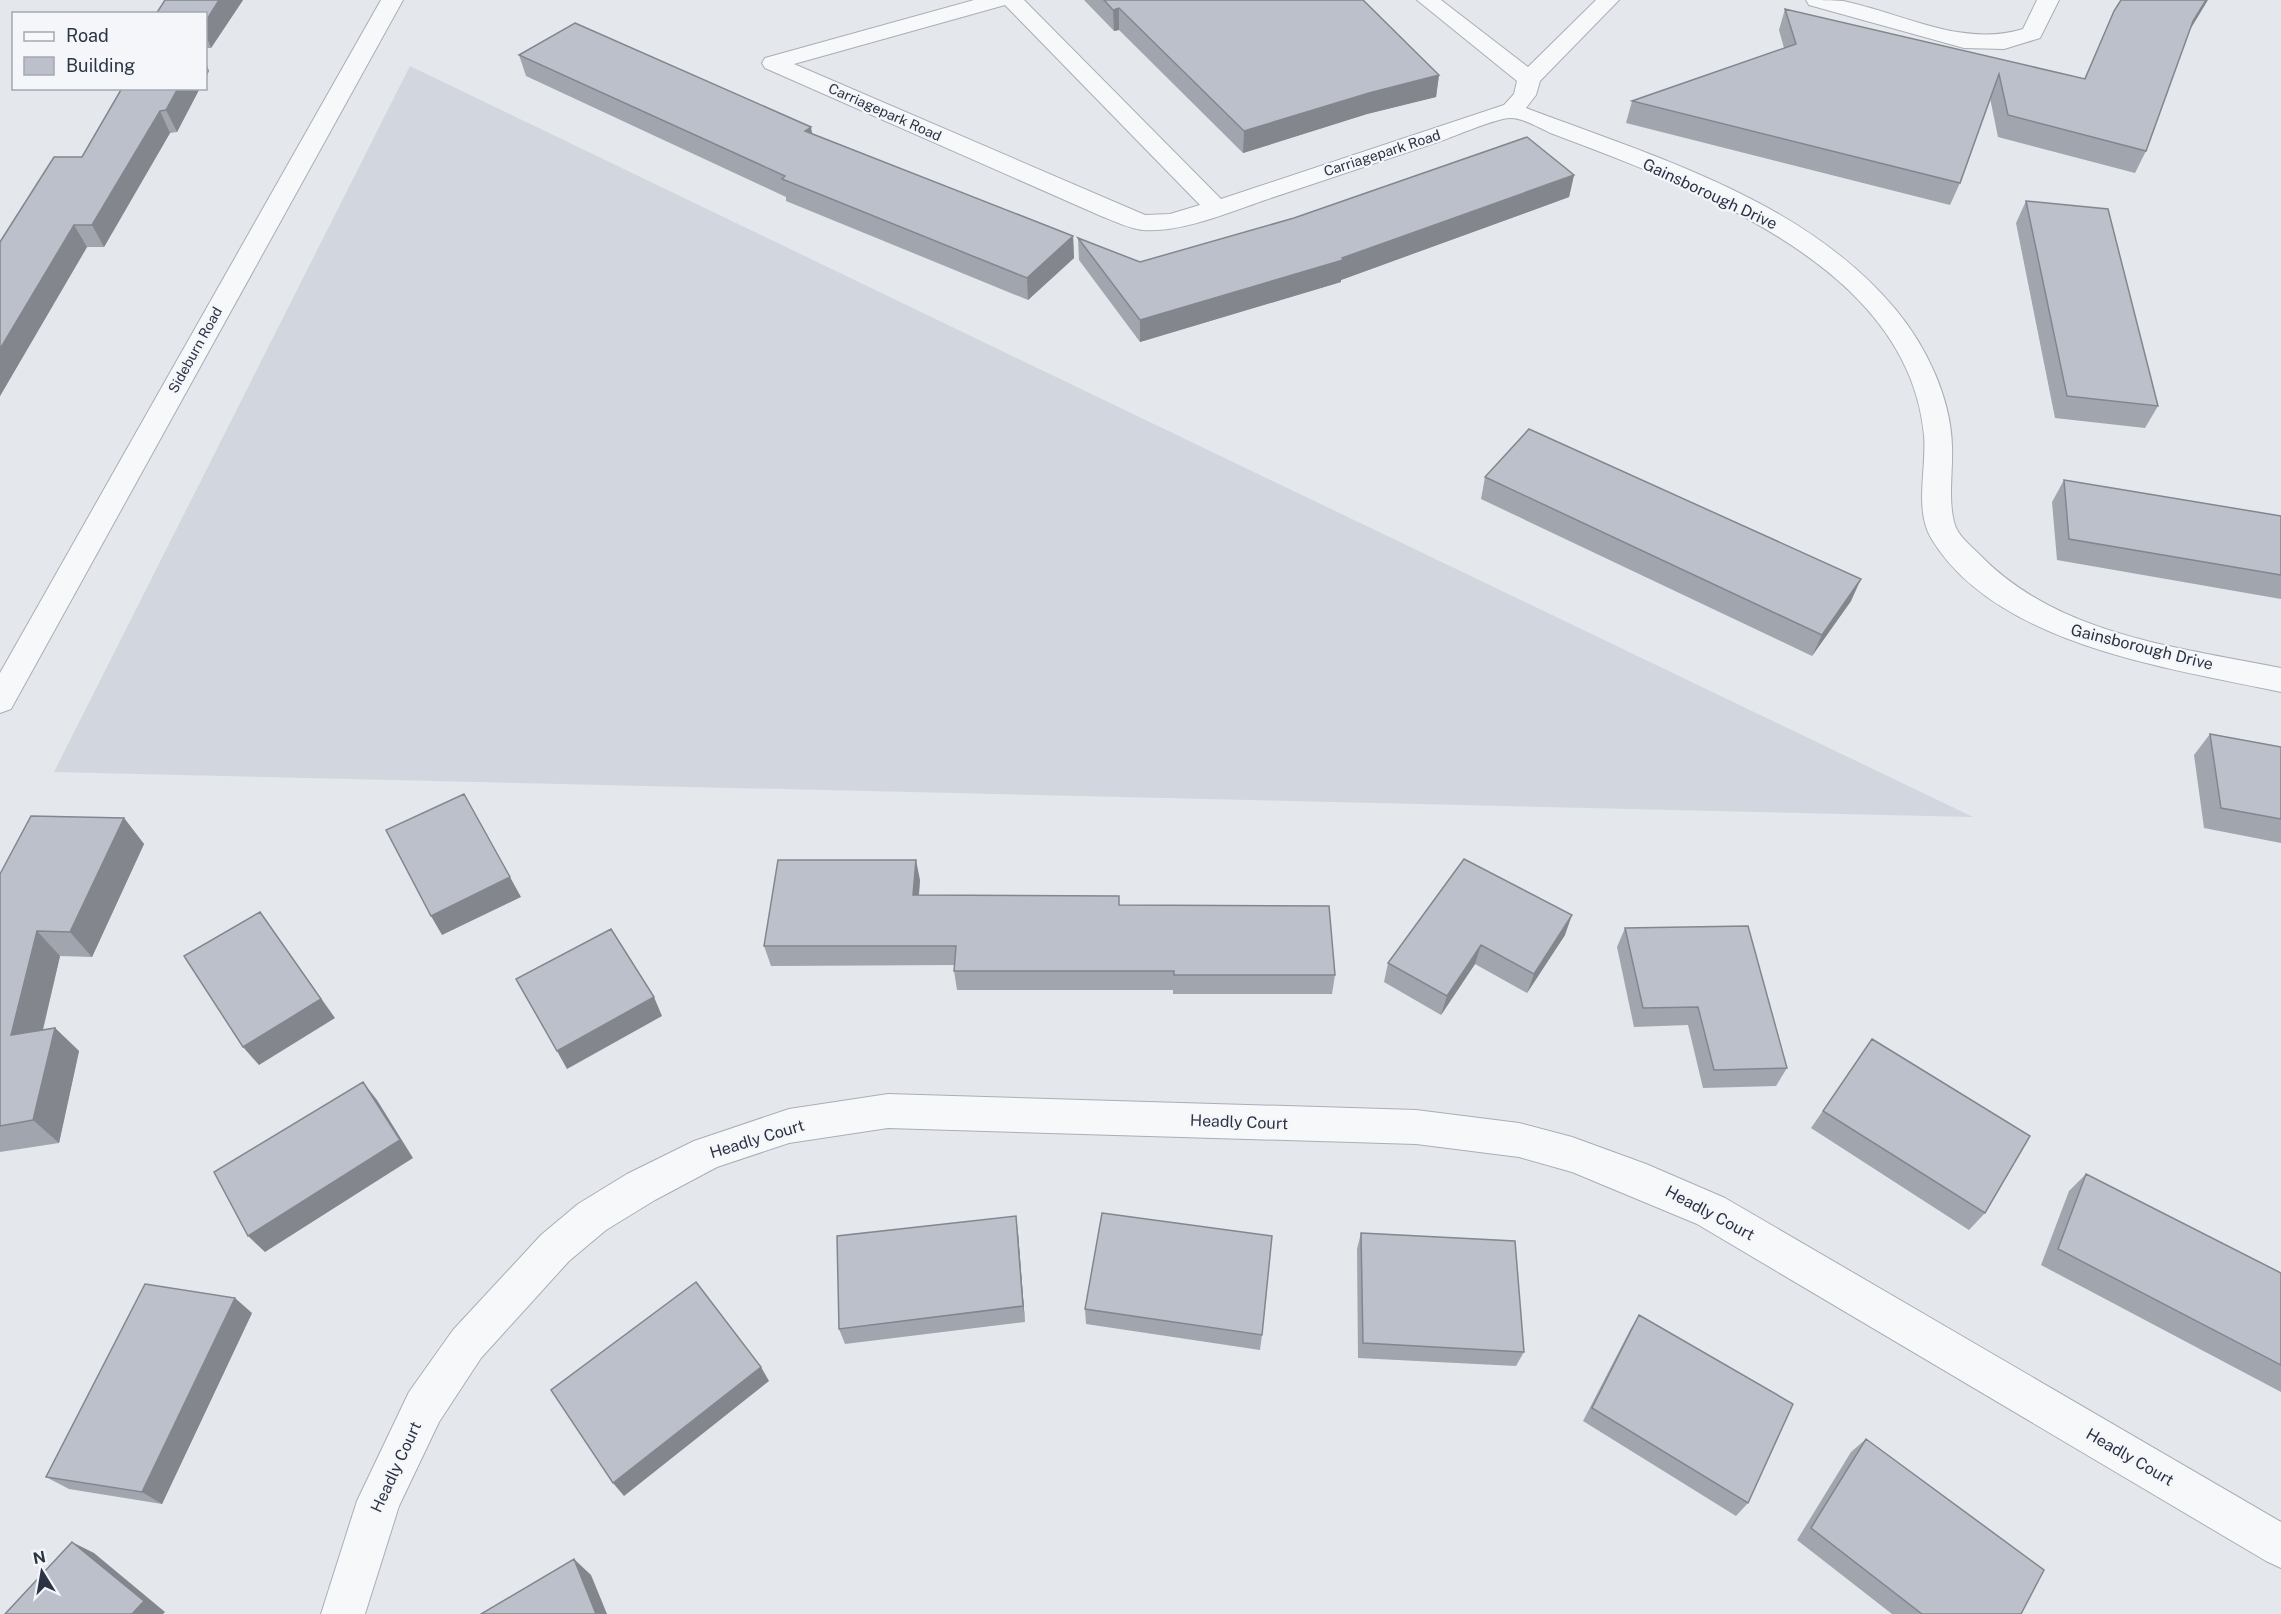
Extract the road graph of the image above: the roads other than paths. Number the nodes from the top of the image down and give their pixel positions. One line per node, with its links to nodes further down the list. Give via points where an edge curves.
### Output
1 (392, 0): 12 (street, Sideburn Road)
2 (998, 0): 10 (street, Carriagepark Road, via 773,63 1143,222 1171,220)
3 (1012, 0): 10 (street)
4 (1428, 0): 8 (street)
5 (1608, 0): 8 (street)
6 (1817, 0): 7 (street, via 1964,41 2004,42 2032,33)
7 (2048, 0)
8 (1529, 79): 9 (street, via 1525,95)
9 (1512, 110): 10 (street, Carriagepark Road); 11 (street, Gainsborough Drive, via 1671,174 1777,223 1828,258 1871,297 1888,317 1926,385 1938,436 1942,531 1970,568 2005,595 2053,623 2109,642)
10 (1217, 208)
11 (2281, 680)
12 (0, 701)
13 (2281, 1546): 14 (street, Headly Court, via 1711,1211 1649,1182 1552,1148 1502,1137 1416,1127 888,1111 789,1126 707,1154 602,1211 555,1248 467,1344 424,1407 379,1501)
14 (342, 1614)

